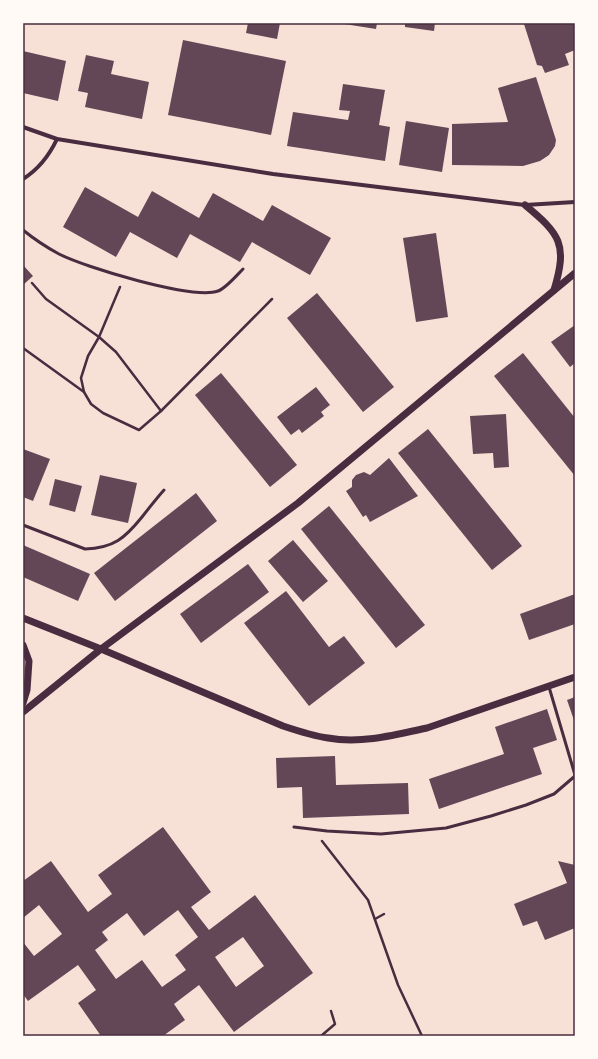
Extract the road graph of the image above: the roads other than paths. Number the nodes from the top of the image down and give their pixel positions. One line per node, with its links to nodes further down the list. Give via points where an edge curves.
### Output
1 (23, 127): 2 (street)
2 (57, 139): 3 (street, via 43,163); 5 (street, via 273,174)
3 (23, 179)
4 (575, 202): 5 (street)
5 (525, 205): 9 (street, via 557,238 561,252 560,270)
6 (23, 230): 7 (lane, via 41,244 73,260 183,291 219,291)
7 (243, 269)
8 (575, 273): 9 (street)
9 (554, 290): 14 (street, via 298,503)
10 (164, 490): 11 (lane, via 126,536 101,548 85,549)
11 (23, 525)
12 (23, 618): 14 (street)
13 (23, 645): 17 (street, via 29,661 27,690)
14 (101, 649): 16 (street, via 283,726 306,734 344,740 369,739 426,728); 18 (street)
15 (575, 677): 16 (street)
16 (549, 686): 19 (lane)
17 (23, 703)
18 (23, 712)
19 (575, 776): 20 (lane, via 554,794 498,814 446,828 381,834)
20 (294, 827)

